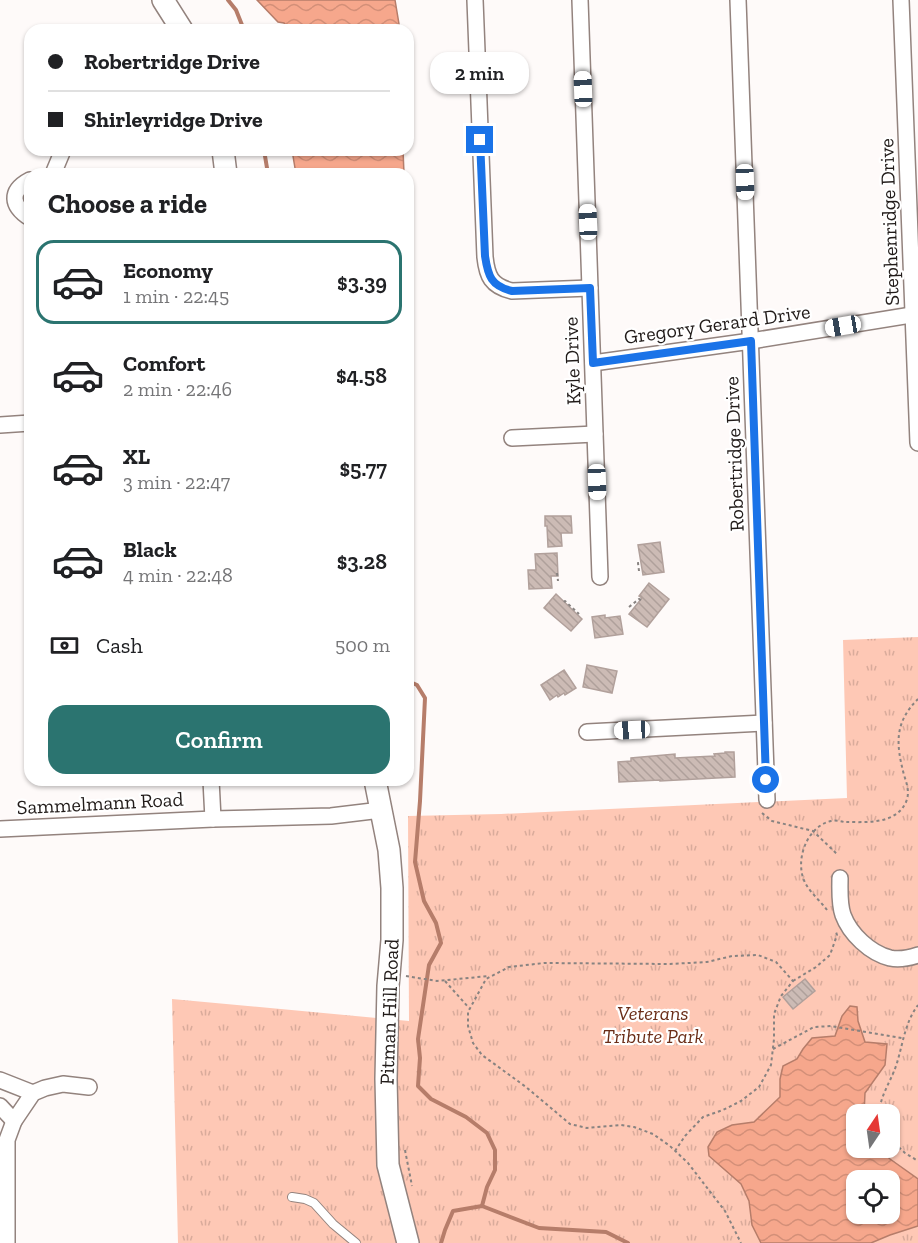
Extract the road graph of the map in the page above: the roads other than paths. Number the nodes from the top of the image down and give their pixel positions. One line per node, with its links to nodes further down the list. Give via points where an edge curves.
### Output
1 (163, 0): 6 (main road)
2 (475, 0): 9 (street, via 487,270 492,281 512,291)
3 (580, 0): 9 (street, Kyle Drive)
4 (738, 0): 11 (street, Robertridge Drive)
5 (901, 0): 10 (street, Stephenridge Drive)
6 (178, 24)
7 (24, 183): 8 (street, via 16,192 15,202)
8 (24, 214)
9 (590, 288): 12 (street, Kyle Drive)
10 (915, 314): 11 (street, Gregory Gerard Drive); 17 (street, Stephenridge Drive)
11 (751, 341): 12 (street, Gregory Gerard Drive); 19 (street, Robertridge Drive)
12 (593, 363): 15 (street, Kyle Drive)
13 (24, 423): 14 (street)
14 (0, 425)
15 (595, 435): 16 (street); 18 (street, Kyle Drive)
16 (512, 438)
17 (918, 443)
18 (600, 577)
19 (764, 723): 20 (street); 23 (street, Robertridge Drive)
20 (587, 732)
21 (211, 786): 25 (street)
22 (376, 786): 24 (main road, Pitman Hill Road)
23 (767, 800)
24 (381, 810): 25 (street, Sammelmann Road, via 331,816); 37 (main road, Pitman Hill Road, via 392,888 386,1079 388,1165)
25 (213, 819): 26 (street, Sammelmann Road)
26 (0, 829)
27 (840, 878): 28 (street, via 842,913 849,929 862,942 890,958)
28 (918, 955)
29 (0, 1080): 31 (street)
30 (89, 1088): 31 (street, via 63,1084)
31 (33, 1093): 33 (street)
32 (0, 1106): 33 (street)
33 (14, 1121): 35 (street, via 7,1140)
34 (292, 1197): 36 (lane, via 314,1203)
35 (7, 1243)
36 (356, 1243)
37 (408, 1243)

